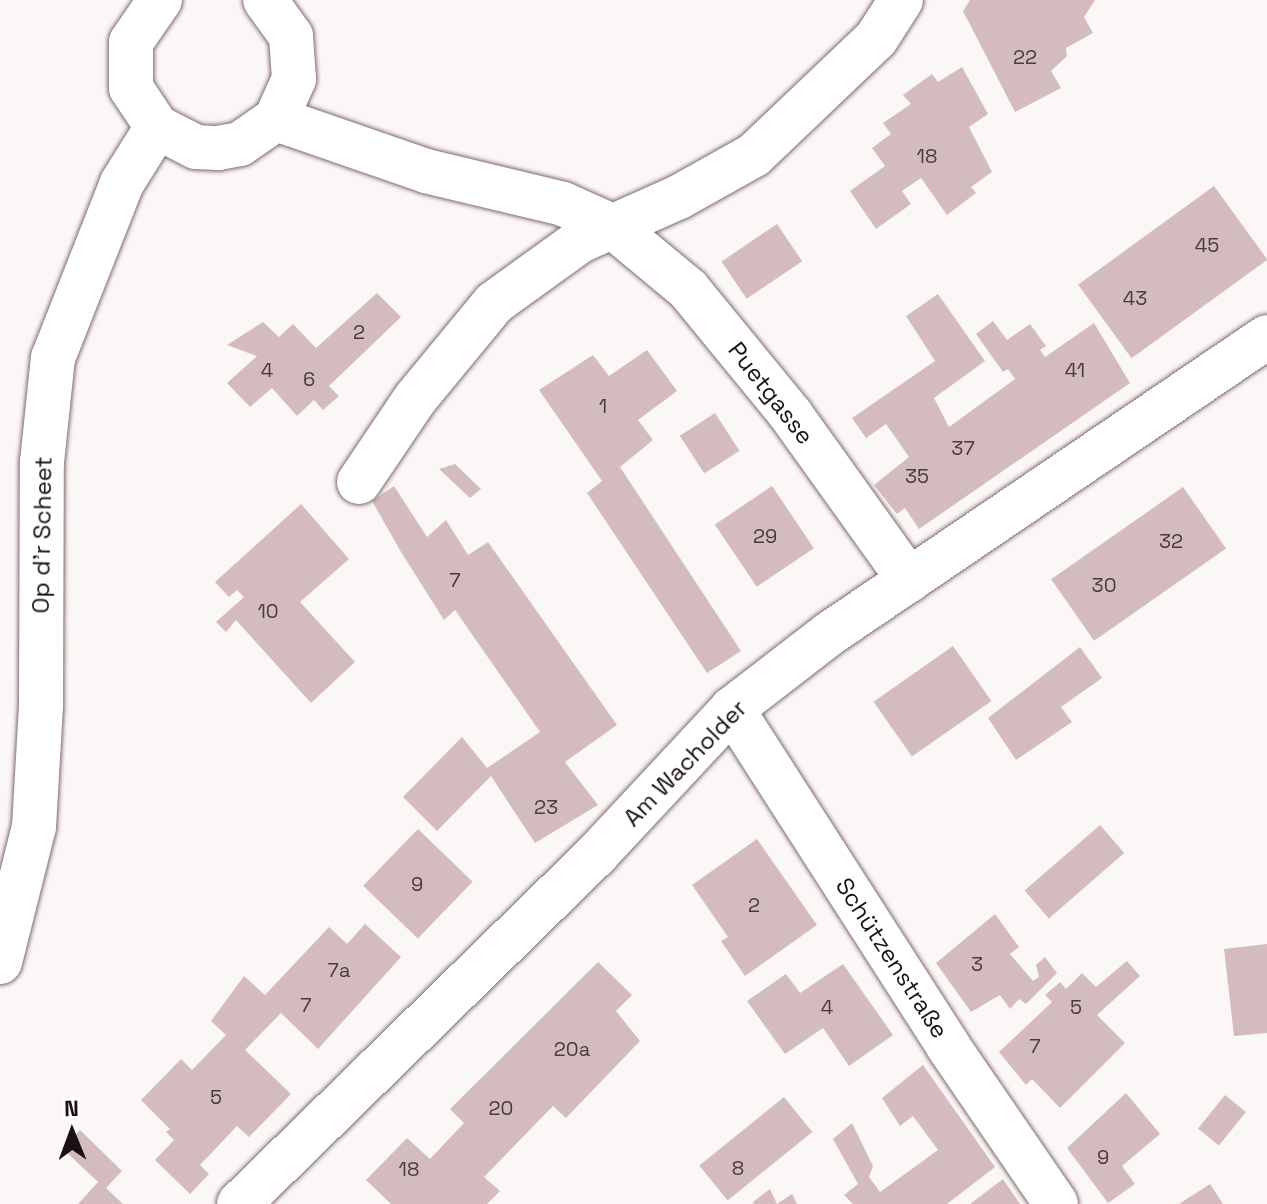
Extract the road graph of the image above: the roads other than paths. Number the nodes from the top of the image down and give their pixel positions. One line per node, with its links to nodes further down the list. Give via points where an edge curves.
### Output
1 (160, 0): 5 (street, via 141,20 128,65 131,88)
2 (267, 0): 4 (street, via 291,36 295,57 291,90)
3 (901, 0): 6 (street, via 876,39 754,155)
4 (276, 119): 5 (street, via 240,144 218,148 196,147); 6 (street, Puetgasse, via 426,171 563,204)
5 (157, 127): 11 (street, Op d’r Scheet, via 122,183 53,358 42,462 41,706 34,827)
6 (612, 226): 8 (street, via 551,258 494,303 415,399); 9 (street, Puetgasse, via 688,289 791,415)
7 (1267, 337): 9 (street, Am Wacholder)
8 (359, 482)
9 (909, 580): 10 (street, Am Wacholder)
10 (732, 709): 12 (street, Am Wacholder, via 597,854); 13 (street, Schützenstraße)
11 (0, 962)
12 (239, 1204)
13 (1056, 1204)

